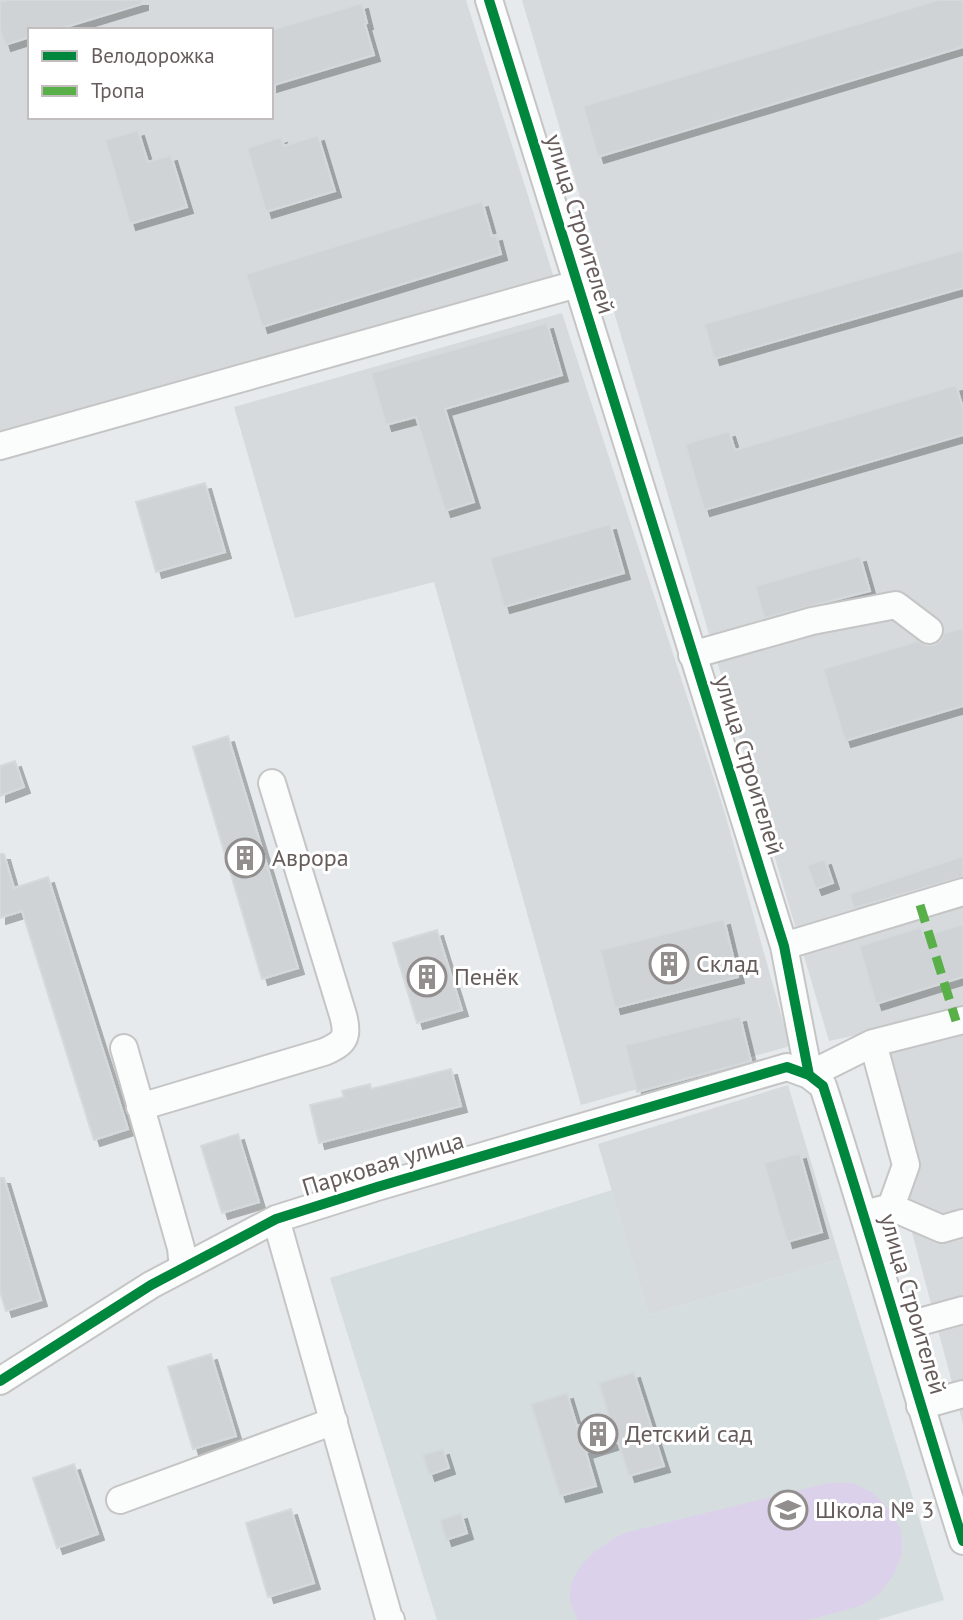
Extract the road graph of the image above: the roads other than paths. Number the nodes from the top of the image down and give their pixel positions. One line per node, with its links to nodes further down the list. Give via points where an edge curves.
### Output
1 (489, 0): 2 (street, улица Строителей)
2 (577, 284): 3 (street); 5 (street, улица Строителей)
3 (0, 446)
4 (929, 630): 5 (street, via 896,605 812,621)
5 (692, 655): 8 (street, улица Строителей)
6 (272, 783): 13 (street, via 346,1035 324,1052)
7 (963, 892): 8 (street)
8 (784, 946): 12 (street, улица Строителей)
9 (963, 1020): 10 (street)
10 (873, 1043): 12 (street); 14 (street, via 906,1165)
11 (124, 1048): 13 (street)
12 (809, 1075): 15 (street, улица Строителей, via 823,1086); 16 (street, Парковая улица, via 787,1067)
13 (140, 1107): 18 (street)
14 (891, 1208): 15 (street); 17 (street, via 942,1229)
15 (864, 1214): 20 (street, улица Строителей)
16 (276, 1219): 18 (street, Парковая улица); 24 (street)
17 (963, 1223)
18 (183, 1268): 21 (street, Парковая улица)
19 (963, 1310): 20 (street)
20 (898, 1328): 23 (street, улица Строителей)
21 (0, 1379)
22 (963, 1394): 23 (street)
23 (920, 1406): 25 (street, улица Строителей)
24 (334, 1421): 26 (street); 28 (street)
25 (957, 1497): 27 (street, улица Строителей)
26 (120, 1500)
27 (963, 1541)
28 (388, 1619)

